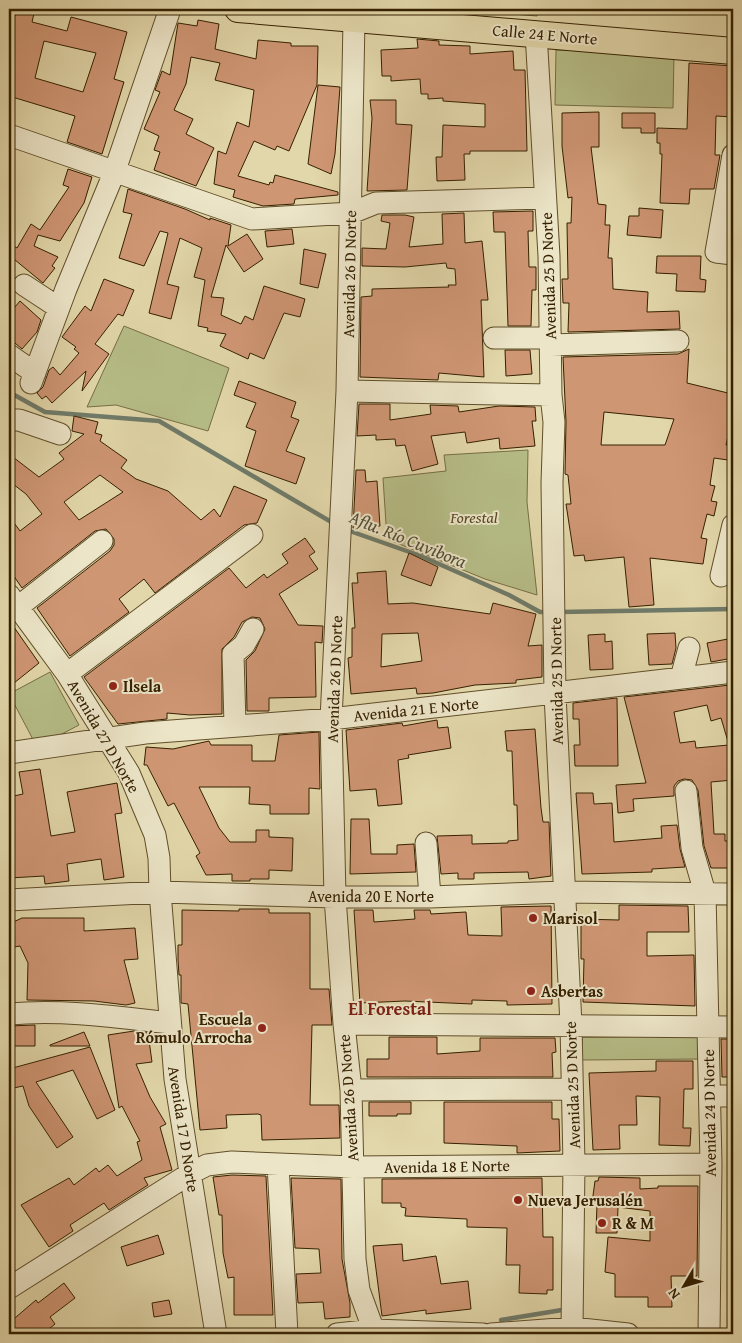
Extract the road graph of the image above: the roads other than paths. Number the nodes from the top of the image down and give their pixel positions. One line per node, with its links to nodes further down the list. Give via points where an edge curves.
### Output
1 (170, 9): 9 (street)
2 (238, 9): 3 (main road, Calle 24 E Norte)
3 (316, 12): 4 (main road, Calle 24 E Norte)
4 (354, 20): 5 (main road, Calle 24 E Norte); 11 (street, Avenida 26 D Norte)
5 (536, 33): 6 (main road, Calle 24 E Norte); 10 (street, Avenida 25 D Norte)
6 (733, 51)
7 (9, 135): 9 (street)
8 (733, 155): 12 (street, via 716,252)
9 (114, 172): 11 (street, via 252,219); 14 (street)
10 (545, 198): 11 (street, via 376,203); 16 (street, Avenida 25 D Norte)
11 (351, 213): 19 (street, Avenida 26 D Norte)
12 (733, 254)
13 (24, 285): 14 (street)
14 (59, 308): 18 (street, via 33,378)
15 (494, 338): 16 (street)
16 (551, 341): 17 (street); 20 (street, Avenida 25 D Norte)
17 (678, 341)
18 (9, 355)
19 (347, 391): 20 (street); 34 (street, Avenida 26 D Norte)
20 (551, 395): 33 (street, Avenida 25 D Norte, via 554,422)
21 (9, 420): 22 (street, via 19,420)
22 (60, 434)
23 (733, 525): 26 (street)
24 (252, 534): 31 (street)
25 (102, 541): 27 (street)
26 (721, 576)
27 (14, 601): 31 (street, Avenida 27 D Norte)
28 (253, 629): 35 (street, via 244,645 233,654)
29 (689, 648): 32 (street)
30 (733, 672): 32 (street, Avenida 21 E Norte)
31 (67, 674): 36 (street, Avenida 27 D Norte)
32 (681, 678): 33 (street, Avenida 21 E Norte)
33 (555, 694): 34 (street, Avenida 21 E Norte); 41 (street, Avenida 25 D Norte)
34 (331, 719): 35 (street, Avenida 21 E Norte); 44 (street, Avenida 26 D Norte)
35 (235, 725): 36 (street, Avenida 21 E Norte)
36 (106, 738): 37 (street, Avenida 21 E Norte); 40 (street, Avenida 27 D Norte, via 129,773 149,816 159,858)
37 (9, 753)
38 (686, 792): 42 (street, Avenida 24 D Norte, via 692,848)
39 (426, 843): 45 (street)
40 (160, 892): 44 (street, Avenida 20 E Norte); 46 (street, Avenida 20 E Norte); 48 (street, Avenida 17 D Norte)
41 (564, 892): 42 (street, Avenida 20 E Norte); 45 (street, Avenida 20 E Norte); 50 (street, Avenida 25 D Norte)
42 (705, 893): 43 (street, Avenida 20 E Norte); 51 (street, Avenida 24 D Norte)
43 (733, 894)
44 (335, 897): 45 (street, Avenida 20 E Norte); 49 (street, Avenida 26 D Norte)
45 (430, 897)
46 (9, 900)
47 (9, 1014): 48 (street, via 114,1016)
48 (170, 1023): 61 (street, Avenida 17 D Norte, via 175,1079)
49 (344, 1024): 50 (street); 53 (street, Avenida 26 D Norte)
50 (571, 1024): 51 (street); 54 (street, Avenida 25 D Norte)
51 (708, 1025): 52 (street); 55 (street, Avenida 24 D Norte)
52 (733, 1027)
53 (351, 1090): 54 (street); 60 (street, Avenida 26 D Norte)
54 (572, 1090): 58 (street, Avenida 25 D Norte)
55 (710, 1096): 56 (street); 59 (street, Avenida 24 D Norte)
56 (733, 1096)
57 (278, 1164): 60 (street, Avenida 18 E Norte); 61 (street, Avenida 18 E Norte, via 218,1163); 66 (street)
58 (574, 1164): 59 (street, Avenida 18 E Norte); 60 (street, Avenida 18 E Norte); 63 (street, Avenida 25 D Norte)
59 (711, 1164): 71 (street, Avenida 24 D Norte)
60 (353, 1167): 64 (street, Avenida 26 D Norte, via 355,1259 359,1290)
61 (191, 1173): 62 (street, Avenida 18 E Norte); 65 (street, Avenida 17 D Norte)
62 (9, 1288)
63 (572, 1328): 69 (street); 70 (street)
64 (374, 1332): 67 (street); 68 (street)
65 (216, 1334)
66 (287, 1334)
67 (337, 1334)
68 (483, 1334)
69 (491, 1334)
70 (628, 1334)
71 (709, 1334)

